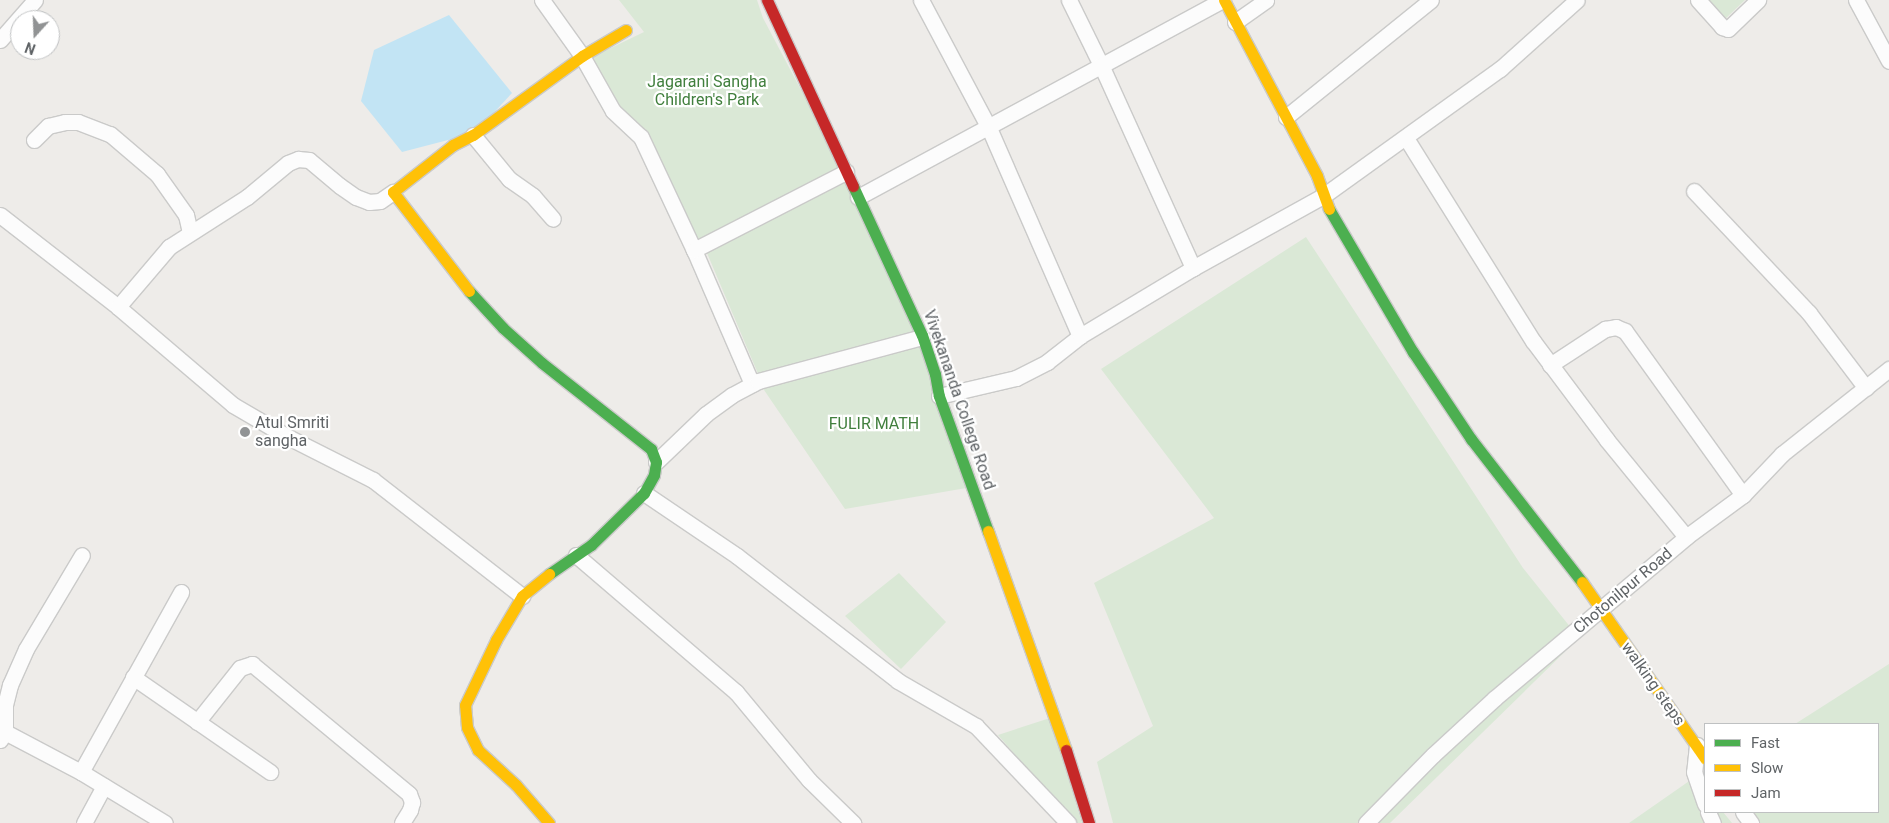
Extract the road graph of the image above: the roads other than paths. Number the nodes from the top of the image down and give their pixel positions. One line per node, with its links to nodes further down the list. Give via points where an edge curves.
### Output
1 (34, 0): 15 (street)
2 (542, 0): 16 (street)
3 (767, 0): 24 (street, Vivekananda College Road)
4 (922, 0): 20 (street)
5 (1069, 0): 18 (street)
6 (1224, 0): 13 (street, walking steps); 18 (street)
7 (1266, 0): 13 (street)
8 (1431, 0): 19 (street)
9 (1577, 0): 22 (street, via 1500,69)
10 (1698, 0): 11 (street, via 1722,27 1728,29)
11 (1758, 0)
12 (1856, 0): 17 (street)
13 (1235, 22): 19 (street, walking steps)
14 (626, 30): 16 (street)
15 (0, 40)
16 (582, 56): 21 (street); 32 (street, via 613,111 641,137)
17 (1889, 61)
18 (1101, 65): 20 (street); 33 (street)
19 (1286, 116): 27 (street, walking steps, via 1317,176)
20 (989, 128): 28 (street); 35 (street)
21 (473, 135): 26 (street, via 453,145); 30 (street, via 509,179 533,196)
22 (1406, 138): 27 (street); 37 (street, via 1506,302)
23 (34, 140): 31 (street, via 48,126 65,122 78,122 110,134 157,174 186,215)
24 (846, 172): 28 (street, Vivekananda College Road); 32 (street)
25 (1694, 191): 40 (street, via 1809,313)
26 (393, 192): 31 (street, via 380,201 369,202 340,186 309,160 298,159 288,163 247,197); 42 (street, via 461,283 503,328 651,449)
27 (1323, 196): 33 (street); 50 (street, walking steps, via 1332,218 1435,386 1471,439)
28 (858, 197): 36 (street, Vivekananda College Road)
29 (0, 216): 34 (street)
30 (553, 219)
31 (190, 233): 34 (street, via 170,247)
32 (694, 250): 39 (street)
33 (1193, 268): 35 (street)
34 (118, 307): 49 (street, via 233,405 373,480)
35 (1080, 336): 41 (street, via 1047,362 1016,378)
36 (922, 337): 39 (street); 41 (street, Vivekananda College Road)
37 (1550, 365): 44 (street, via 1604,329 1616,327 1626,331); 45 (street)
38 (1889, 369): 40 (street, Chotonilpur Road)
39 (752, 384): 42 (street, via 706,414)
40 (1866, 388): 44 (street, Chotonilpur Road, via 1782,454)
41 (940, 396): 65 (street, Vivekananda College Road, via 1078,782)
42 (656, 462): 43 (street, via 654,475)
43 (644, 493): 47 (street, via 591,545); 64 (street, via 738,556 898,681 976,726)
44 (1743, 495): 45 (street, Chotonilpur Road)
45 (1686, 537): 50 (street, Chotonilpur Road)
46 (82, 555): 53 (street, via 26,649 10,685)
47 (576, 555): 49 (street); 63 (street, via 736,692 790,759)
48 (181, 592): 51 (street)
49 (522, 596): 62 (street, via 496,640 465,705 467,727 478,750 516,785)
50 (1601, 610): 54 (street, walking steps); 66 (street, Chotonilpur Road, via 1495,698)
51 (133, 677): 52 (street); 55 (street)
52 (197, 722): 56 (street); 61 (street, via 240,668 252,664 409,794 412,802)
53 (2, 736): 55 (street)
54 (1701, 751): 58 (street, via 1694,772)
55 (80, 772): 57 (street)
56 (270, 772)
57 (104, 786): 59 (street); 60 (street)
58 (1704, 801)
59 (84, 823)
60 (165, 823)
61 (402, 823)
62 (549, 823)
63 (852, 823)
64 (1068, 823)
65 (1089, 823)
66 (1366, 823)

